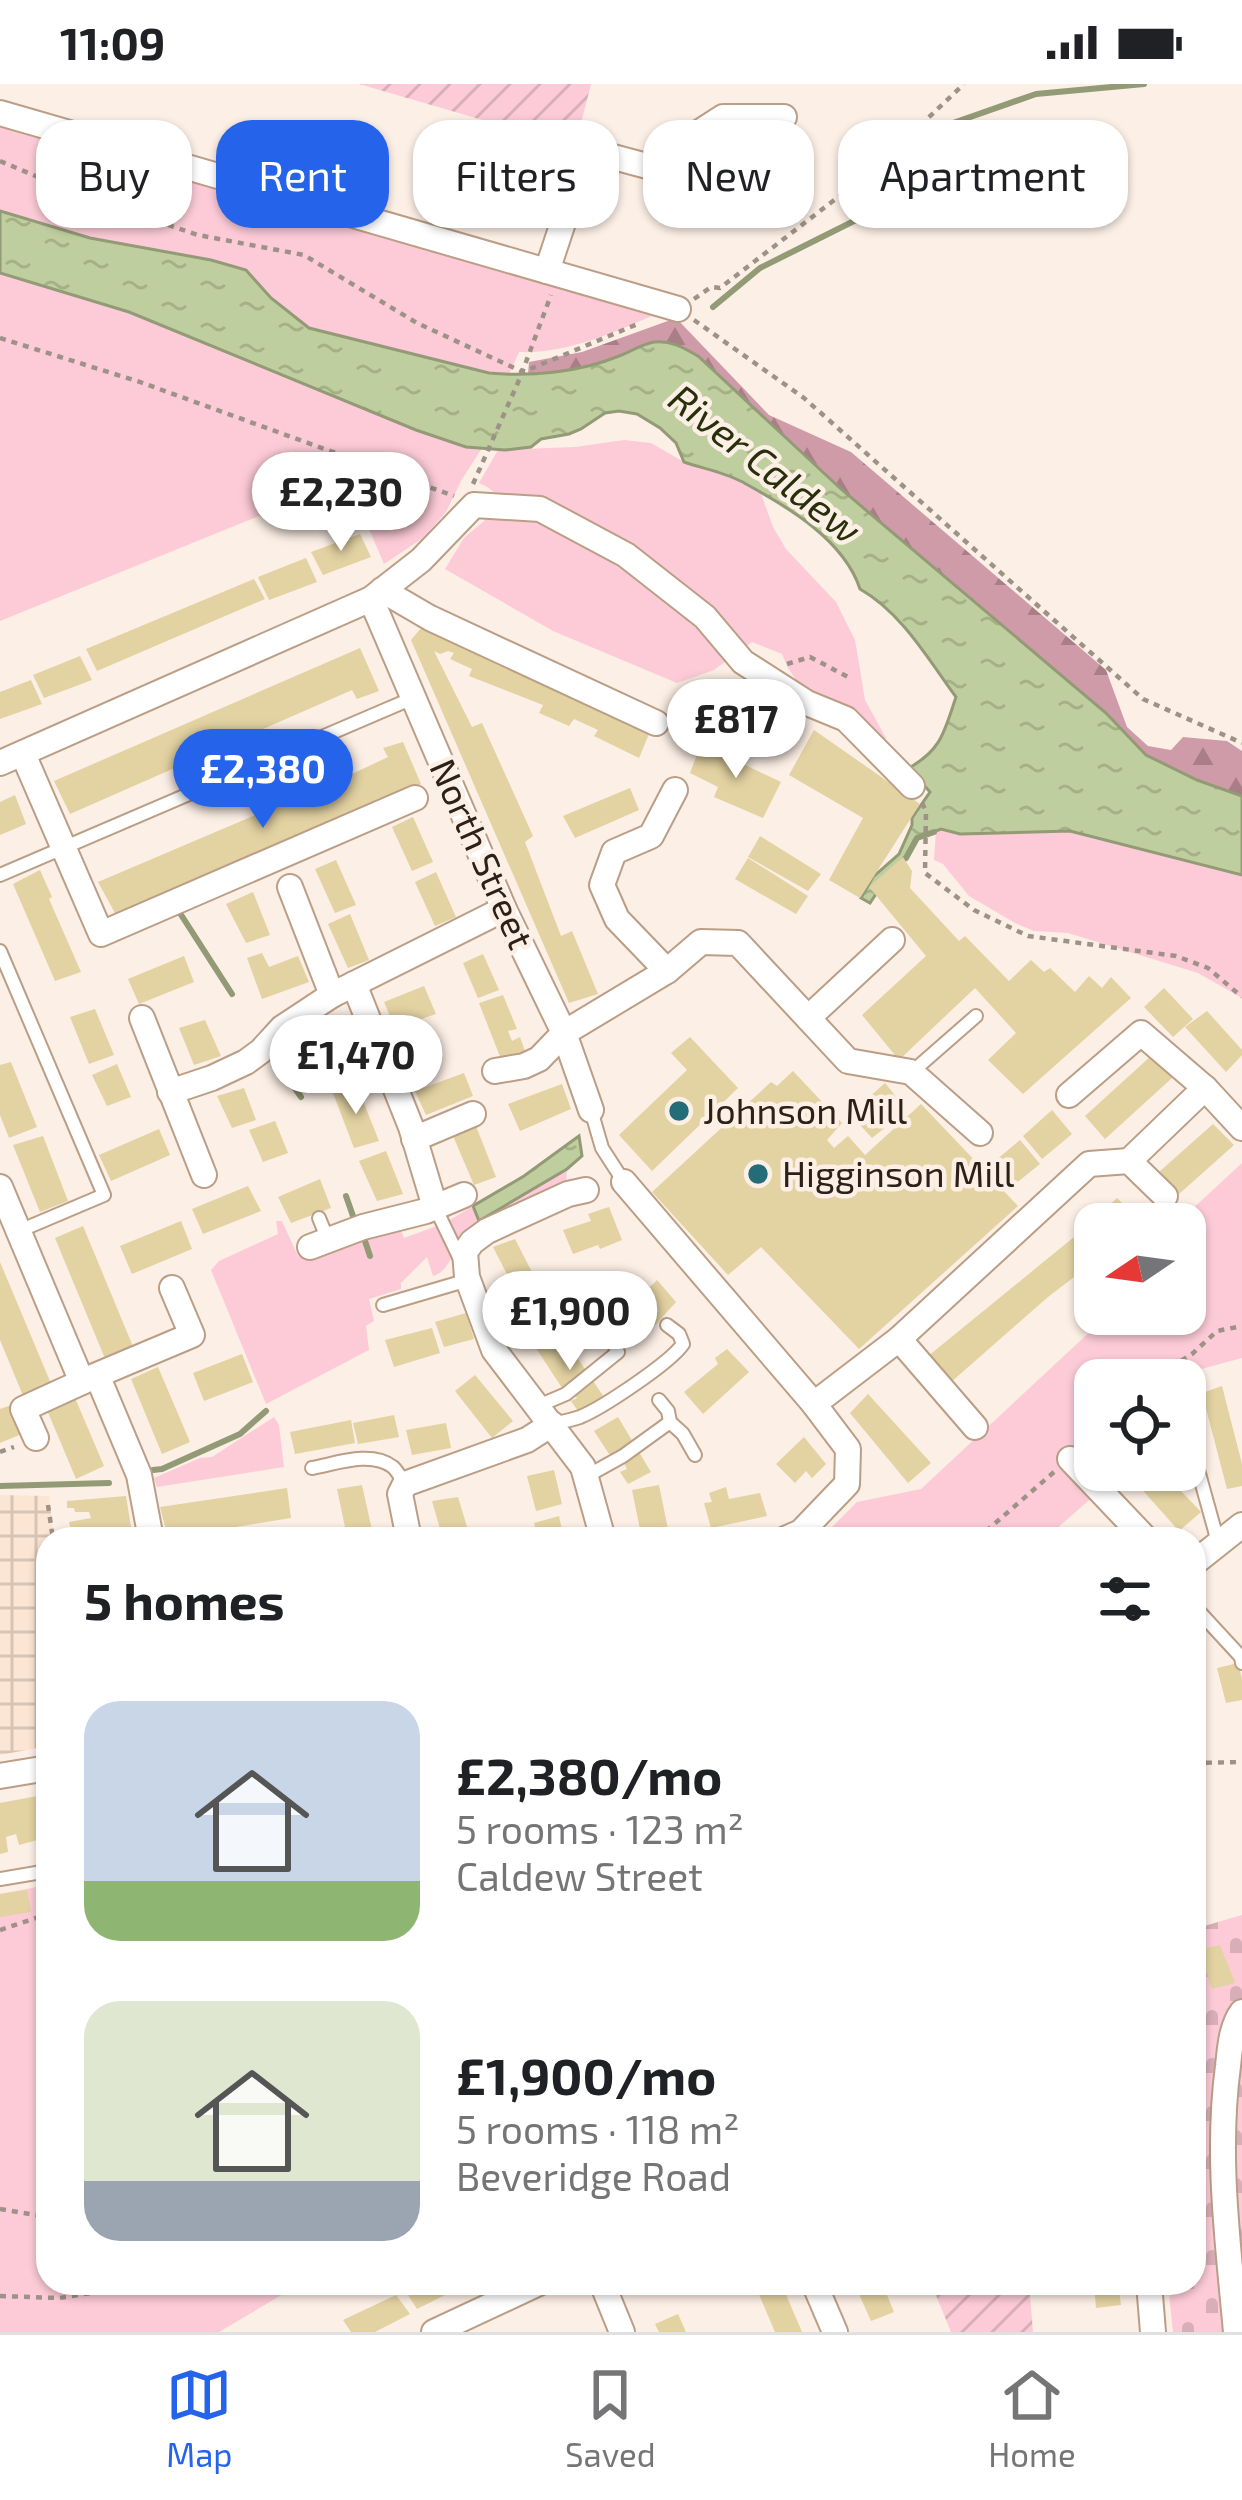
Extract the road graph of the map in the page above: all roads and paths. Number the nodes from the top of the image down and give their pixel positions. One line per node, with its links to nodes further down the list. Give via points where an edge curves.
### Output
1 (964, 84): 6 (path, via 775,248)
2 (0, 113): 5 (street)
3 (784, 117): 5 (street, via 723,117 647,166 586,150)
4 (0, 161): 8 (path, via 198,235 304,255)
5 (552, 273): 6 (street); 8 (path)
6 (678, 309): 8 (path); 15 (path, via 804,398 1143,699)
7 (0, 338): 9 (path)
8 (521, 375): 9 (path)
9 (473, 496): 10 (street, via 421,560); 11 (street, via 540,509 626,555)
10 (376, 594): 13 (street, North Street); 14 (street); 16 (street)
11 (758, 671): 12 (path, via 810,657); 17 (street, via 846,719)
12 (850, 678)
13 (413, 698): 21 (lane); 24 (street, North Street)
14 (656, 723)
15 (1242, 743)
16 (12, 758): 21 (street)
17 (912, 786)
18 (675, 790): 27 (street, via 651,836 614,852 602,885 617,919)
19 (415, 798): 21 (street, via 101,934)
20 (926, 819): 29 (path, via 926,873 974,910 1028,936 1176,956 1208,968)
21 (63, 849): 22 (lane)
22 (0, 875)
23 (290, 887): 28 (street)
24 (504, 909): 28 (street); 33 (street, North Street)
25 (892, 940): 32 (street)
26 (0, 952): 52 (lane, via 104,1195)
27 (667, 970): 32 (street, via 701,942 738,943); 33 (street)
28 (343, 990): 37 (street, via 246,1062); 43 (street)
29 (1242, 997)
30 (976, 1016): 35 (lane)
31 (142, 1018): 37 (street)
32 (808, 1018): 35 (street, via 848,1061)
33 (564, 1033): 34 (street, via 539,1059); 39 (street, North Street)
34 (495, 1070)
35 (911, 1072): 42 (street)
36 (1205, 1088): 38 (street, via 1142,1033); 41 (street); 44 (street)
37 (170, 1092): 45 (street)
38 (1069, 1095)
39 (591, 1110): 46 (lane)
40 (472, 1114): 43 (street)
41 (1242, 1128)
42 (980, 1133)
43 (414, 1139): 51 (street)
44 (1129, 1161): 50 (street); 60 (street, via 1089,1164)
45 (204, 1175)
46 (624, 1182): 64 (street)
47 (0, 1187): 52 (street)
48 (586, 1190): 54 (street, via 472,1242)
49 (464, 1195): 51 (street)
50 (1165, 1196)
51 (435, 1207): 53 (street); 54 (lane)
52 (9, 1234): 62 (street)
53 (320, 1235)
54 (468, 1278): 56 (lane); 65 (street, via 494,1350)
55 (172, 1288): 62 (street, via 192,1335)
56 (382, 1305)
57 (590, 1321): 65 (lane, via 618,1352)
58 (667, 1325): 65 (lane, via 683,1344 677,1353 583,1416)
59 (1242, 1325): 61 (path, via 1216,1331)
60 (899, 1339): 64 (street); 67 (street)
61 (1184, 1359)
62 (85, 1377): 68 (street, via 23,1409); 79 (street, via 139,1474)
63 (659, 1400): 66 (lane)
64 (814, 1404): 82 (street, via 848,1449 847,1484)
65 (545, 1415): 73 (street); 74 (street, via 527,1439)
66 (670, 1421): 69 (lane); 73 (lane)
67 (975, 1427)
68 (36, 1438)
69 (695, 1455)
70 (1074, 1455): 71 (path)
71 (1070, 1459): 83 (path); 84 (street)
72 (312, 1468): 74 (lane, via 378,1460)
73 (586, 1476): 81 (street)
74 (405, 1484): 80 (street)
75 (1204, 1491): 85 (lane)
76 (48, 1505): 78 (path)
77 (1242, 1525): 85 (street)
78 (51, 1527)
79 (149, 1527)
80 (407, 1527)
81 (600, 1527)
82 (806, 1527)
83 (991, 1527)
84 (1135, 1527)
85 (1218, 1543): 86 (street)
86 (1206, 1552)
87 (1206, 1619): 88 (lane)
88 (1242, 1663)
89 (1242, 1762): 90 (path)
90 (1206, 1763)
91 (36, 1770): 92 (street)
92 (0, 1776)
93 (36, 1873): 94 (lane)
94 (0, 1880)
95 (36, 1918): 96 (path)
96 (0, 1930)
97 (1242, 2012): 110 (street, via 1230,2048 1221,2161)
98 (0, 2209): 99 (path)
99 (36, 2214)
100 (78, 2295): 105 (path)
101 (513, 2295): 106 (street)
102 (607, 2295): 107 (street)
103 (819, 2295): 108 (street)
104 (1150, 2295): 109 (street)
105 (0, 2296)
106 (434, 2332)
107 (622, 2332)
108 (836, 2332)
109 (1153, 2332)
110 (1236, 2332)

